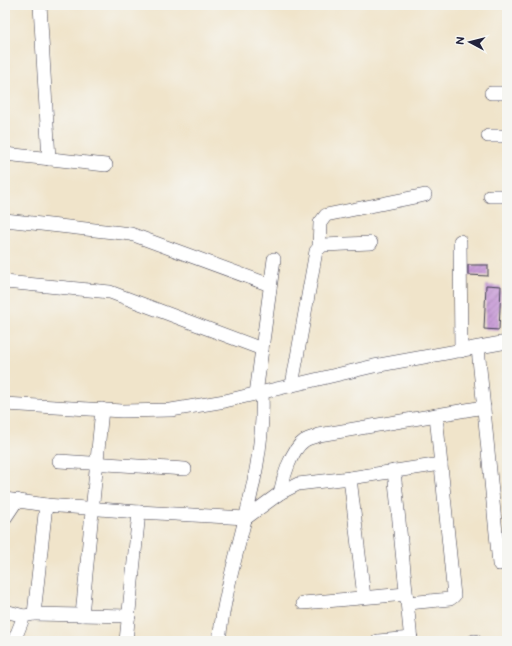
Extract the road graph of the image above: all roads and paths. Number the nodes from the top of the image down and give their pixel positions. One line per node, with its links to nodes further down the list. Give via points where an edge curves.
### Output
1 (40, 5): 7 (street)
2 (491, 93): 3 (street)
3 (507, 93)
4 (488, 136): 5 (street)
5 (507, 136)
6 (5, 154): 7 (street)
7 (49, 159): 8 (street)
8 (106, 165)
9 (425, 195): 15 (street, via 326,215 320,223)
10 (490, 196): 11 (street)
11 (507, 196)
12 (5, 220): 18 (street, via 131,234)
13 (460, 241): 22 (street)
14 (371, 243): 15 (street)
15 (319, 247): 23 (street, via 316,251)
16 (274, 259): 18 (street)
17 (5, 282): 21 (street, via 110,292)
18 (270, 285): 21 (street)
19 (507, 342): 20 (street)
20 (478, 348): 22 (street); 26 (street)
21 (262, 349): 24 (street)
22 (461, 351): 23 (street, via 374,366)
23 (292, 385): 24 (street)
24 (259, 394): 27 (street, via 171,410); 41 (street, via 262,431)
25 (5, 404): 27 (street)
26 (484, 407): 28 (street); 42 (street)
27 (102, 410): 30 (street)
28 (436, 415): 31 (street); 35 (street, via 319,435 304,441 292,458)
29 (59, 461): 30 (street)
30 (98, 463): 32 (street); 38 (street)
31 (441, 464): 33 (street); 44 (street, via 454,596 450,599)
32 (185, 469)
33 (394, 472): 34 (street); 44 (street)
34 (350, 478): 35 (street, via 298,484); 43 (street)
35 (280, 493): 41 (street)
36 (11, 499): 37 (street); 40 (street)
37 (46, 505): 38 (street); 47 (street)
38 (93, 509): 39 (street); 48 (street)
39 (139, 512): 41 (street); 49 (street)
40 (5, 518)
41 (246, 518): 53 (street)
42 (499, 564)
43 (364, 597): 44 (street); 45 (street)
44 (407, 599): 50 (street)
45 (303, 603)
46 (5, 611): 47 (street)
47 (29, 615): 48 (street); 51 (street)
48 (82, 615): 49 (street)
49 (129, 616): 52 (street)
50 (411, 640): 54 (street)
51 (14, 641)
52 (126, 641)
53 (219, 641)
54 (378, 641)

